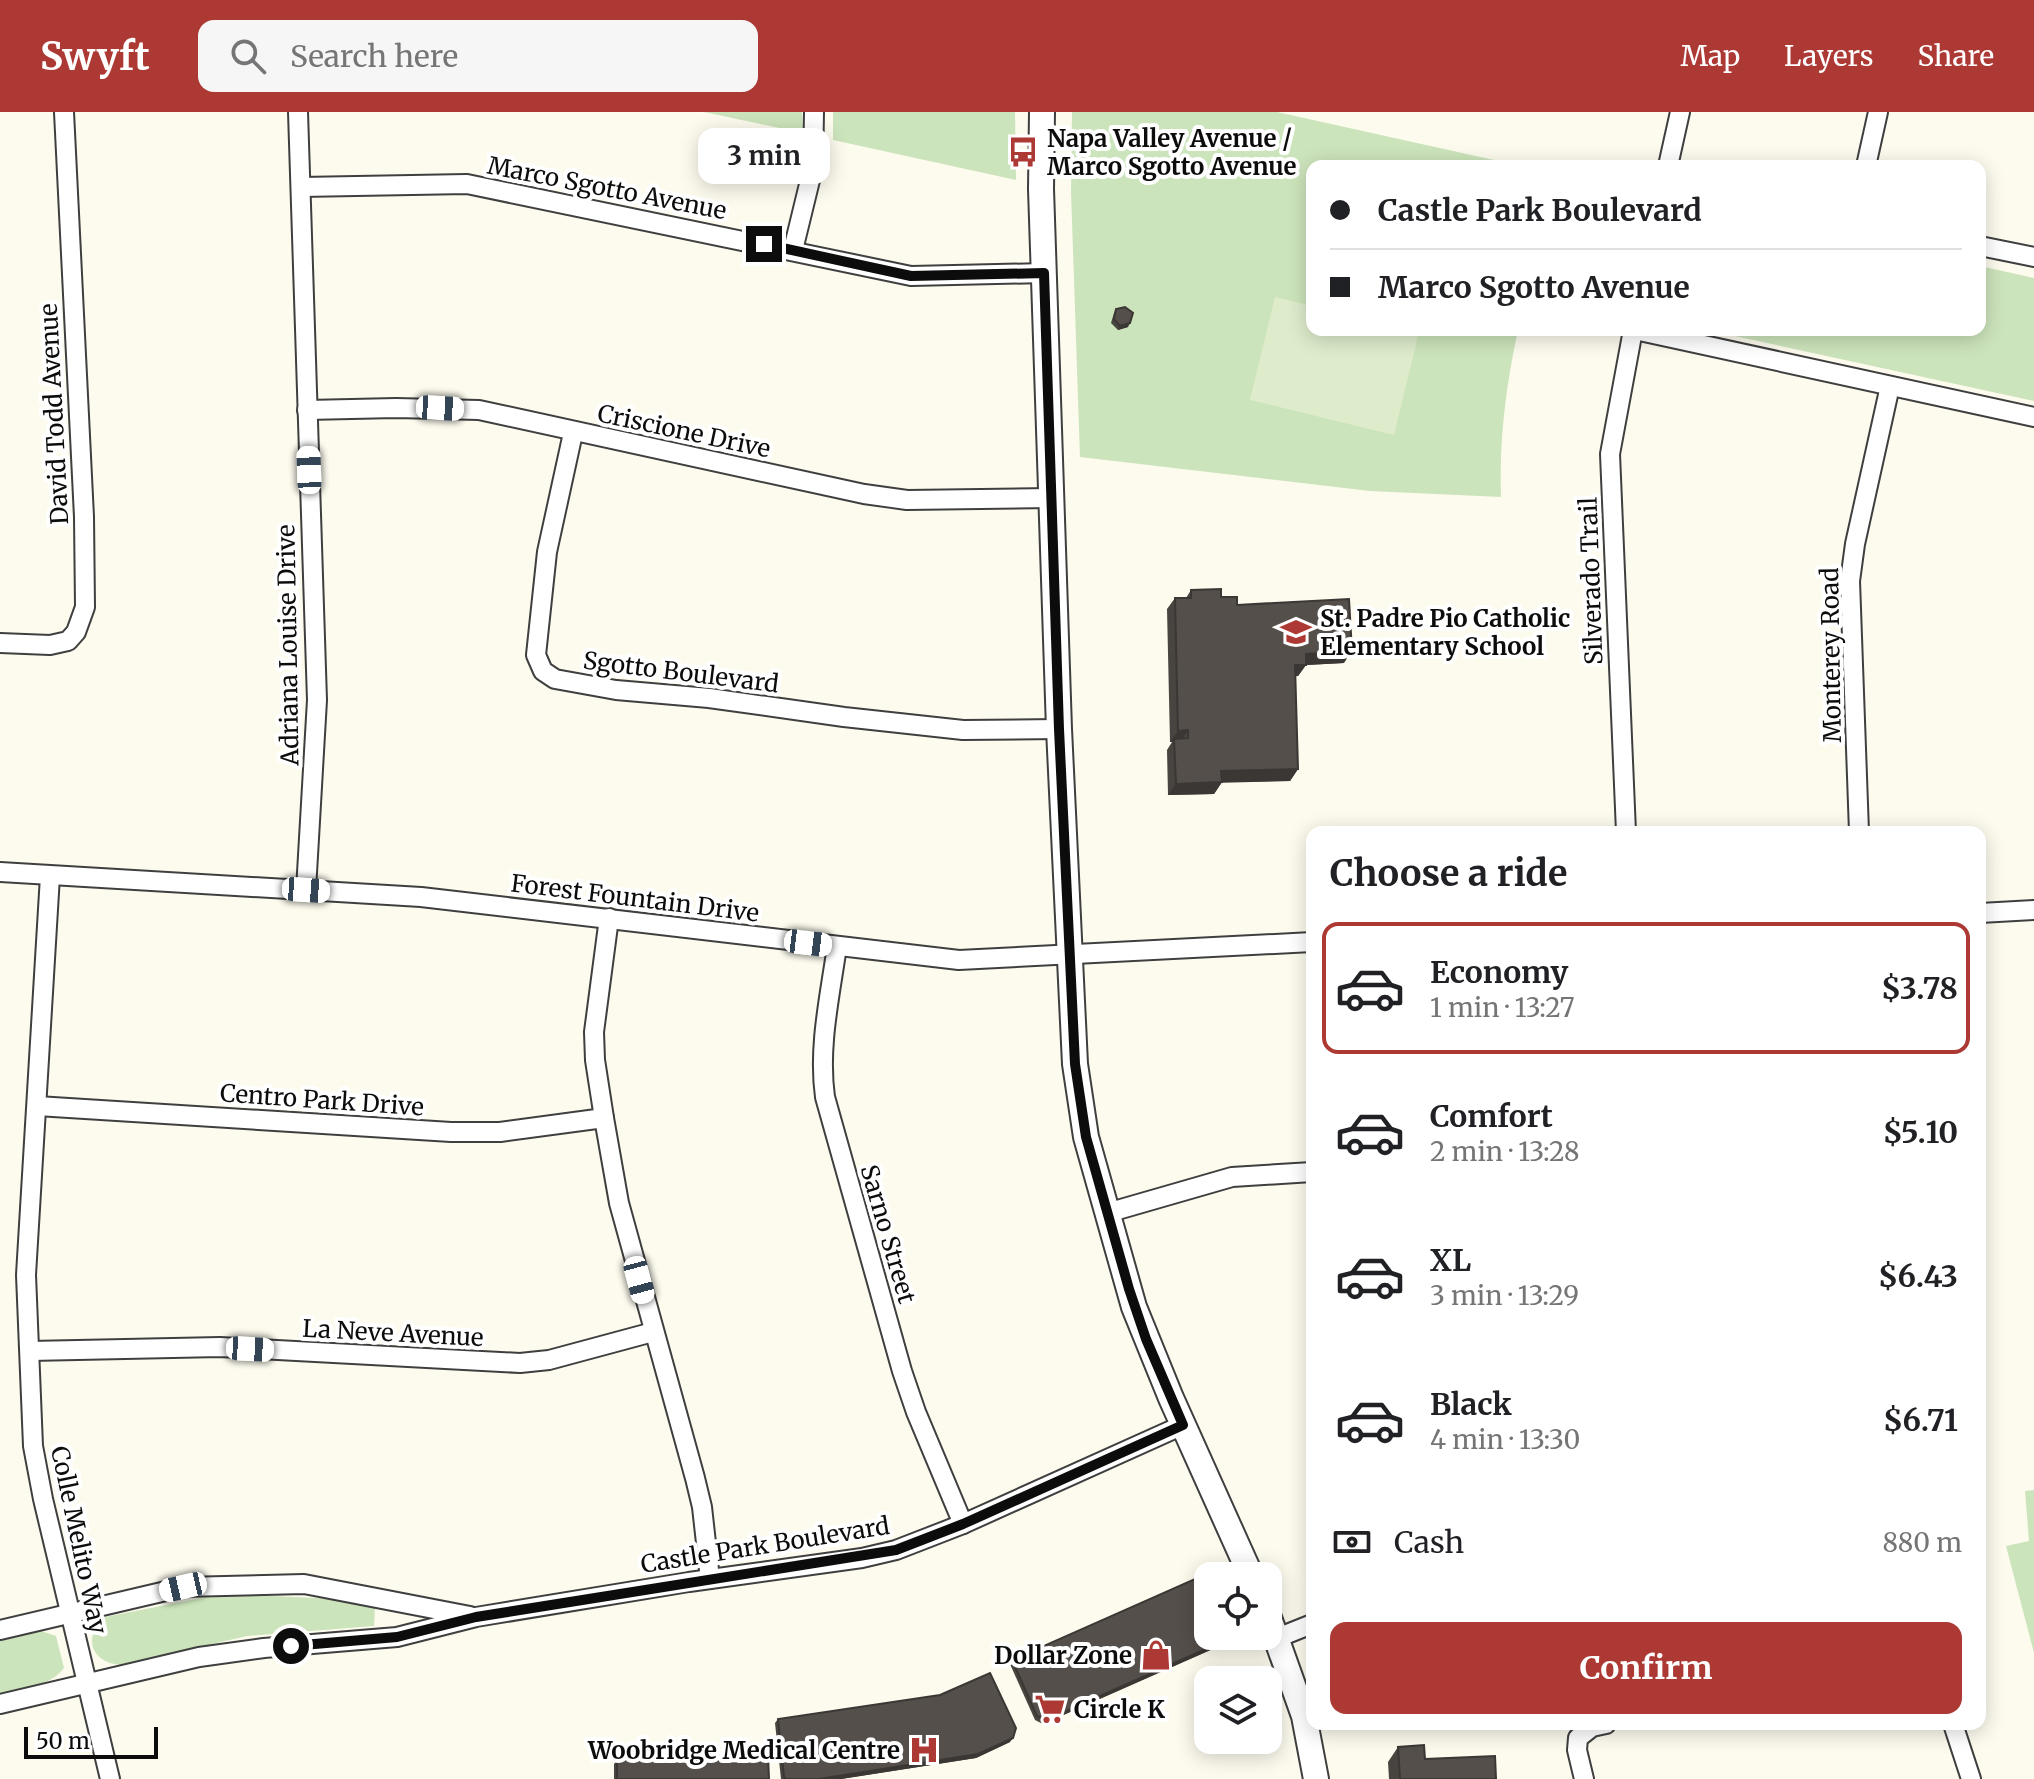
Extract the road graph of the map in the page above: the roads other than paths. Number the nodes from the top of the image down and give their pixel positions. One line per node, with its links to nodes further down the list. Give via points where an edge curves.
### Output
1 (64, 112): 21 (street, David Todd Avenue, via 85,607 68,641)
2 (298, 112): 9 (street, Adriana Louise Drive)
3 (814, 112): 11 (street, via 813,168)
4 (1042, 112): 13 (street)
5 (1680, 112): 7 (street)
6 (1878, 112): 8 (street)
7 (1669, 160)
8 (1867, 160)
9 (301, 187): 11 (street, Marco Sgotto Avenue, via 467,184); 17 (street, Adriana Louise Drive)
10 (1986, 247): 12 (street)
11 (793, 250): 13 (street, Marco Sgotto Avenue, via 911,276)
12 (2034, 257)
13 (1044, 273): 20 (street)
14 (1633, 336): 23 (street, Silverado Trail, via 1610,454)
15 (1661, 336): 16 (street)
16 (1890, 386): 18 (street); 24 (street, Monterey Road, via 1850,581)
17 (307, 410): 19 (street, Criscione Drive, via 479,410); 27 (street, Adriana Louise Drive, via 317,700)
18 (2034, 417)
19 (573, 433): 20 (street, Criscione Drive, via 907,500); 22 (street, Sgotto Boulevard, via 547,552 537,647 537,661 555,679 963,730)
20 (1051, 498): 22 (street)
21 (0, 643)
22 (1059, 729): 33 (street)
23 (1626, 826)
24 (1859, 826)
25 (0, 872): 26 (street, Forest Fountain Drive)
26 (50, 876): 27 (street, Forest Fountain Drive); 34 (street, Colle Melito Way)
27 (306, 890): 30 (street, Forest Fountain Drive)
28 (2034, 910): 29 (street)
29 (1986, 913)
30 (609, 918): 32 (street, Forest Fountain Drive); 35 (street, via 594,1032)
31 (1306, 942): 33 (street, Forest Fountain Drive)
32 (837, 946): 33 (street, Forest Fountain Drive, via 959,960); 41 (street, Sarno Street, via 823,1050 825,1097 902,1371)
33 (1070, 955): 37 (street, via 1080,1100)
34 (37, 1106): 35 (street, Centro Park Drive, via 451,1132 500,1132); 39 (street, Colle Melito Way, via 26,1275)
35 (604, 1118): 38 (street, via 619,1203)
36 (1306, 1172): 37 (street, via 1232,1177)
37 (1107, 1213): 40 (street, via 1146,1339)
38 (653, 1332): 39 (street, La Neve Avenue, via 520,1363 220,1347); 43 (street, via 702,1507)
39 (30, 1351): 44 (street, Colle Melito Way, via 33,1446)
40 (1183, 1425): 41 (street, Castle Park Boulevard); 42 (street)
41 (963, 1524): 43 (street, Castle Park Boulevard, via 896,1550)
42 (1245, 1562)
43 (710, 1579): 45 (street, Castle Park Boulevard)
44 (70, 1613): 45 (street, Castle Park Boulevard, via 183,1587 304,1584); 48 (street, Castle Park Boulevard); 50 (street, Colle Melito Way)
45 (476, 1617): 50 (street, Castle Park Boulevard, via 397,1637 199,1657)
46 (1306, 1624): 47 (street)
47 (1282, 1626)
48 (0, 1630)
49 (1281, 1650): 52 (street)
50 (86, 1684): 51 (street, Castle Park Boulevard); 56 (street, Colle Melito Way)
51 (0, 1704)
52 (1306, 1726)
53 (1307, 1730): 57 (street)
54 (1588, 1730): 58 (street, via 1578,1738)
55 (1955, 1730): 59 (street)
56 (110, 1779)
57 (1316, 1779)
58 (1584, 1779)
59 (1971, 1779)

